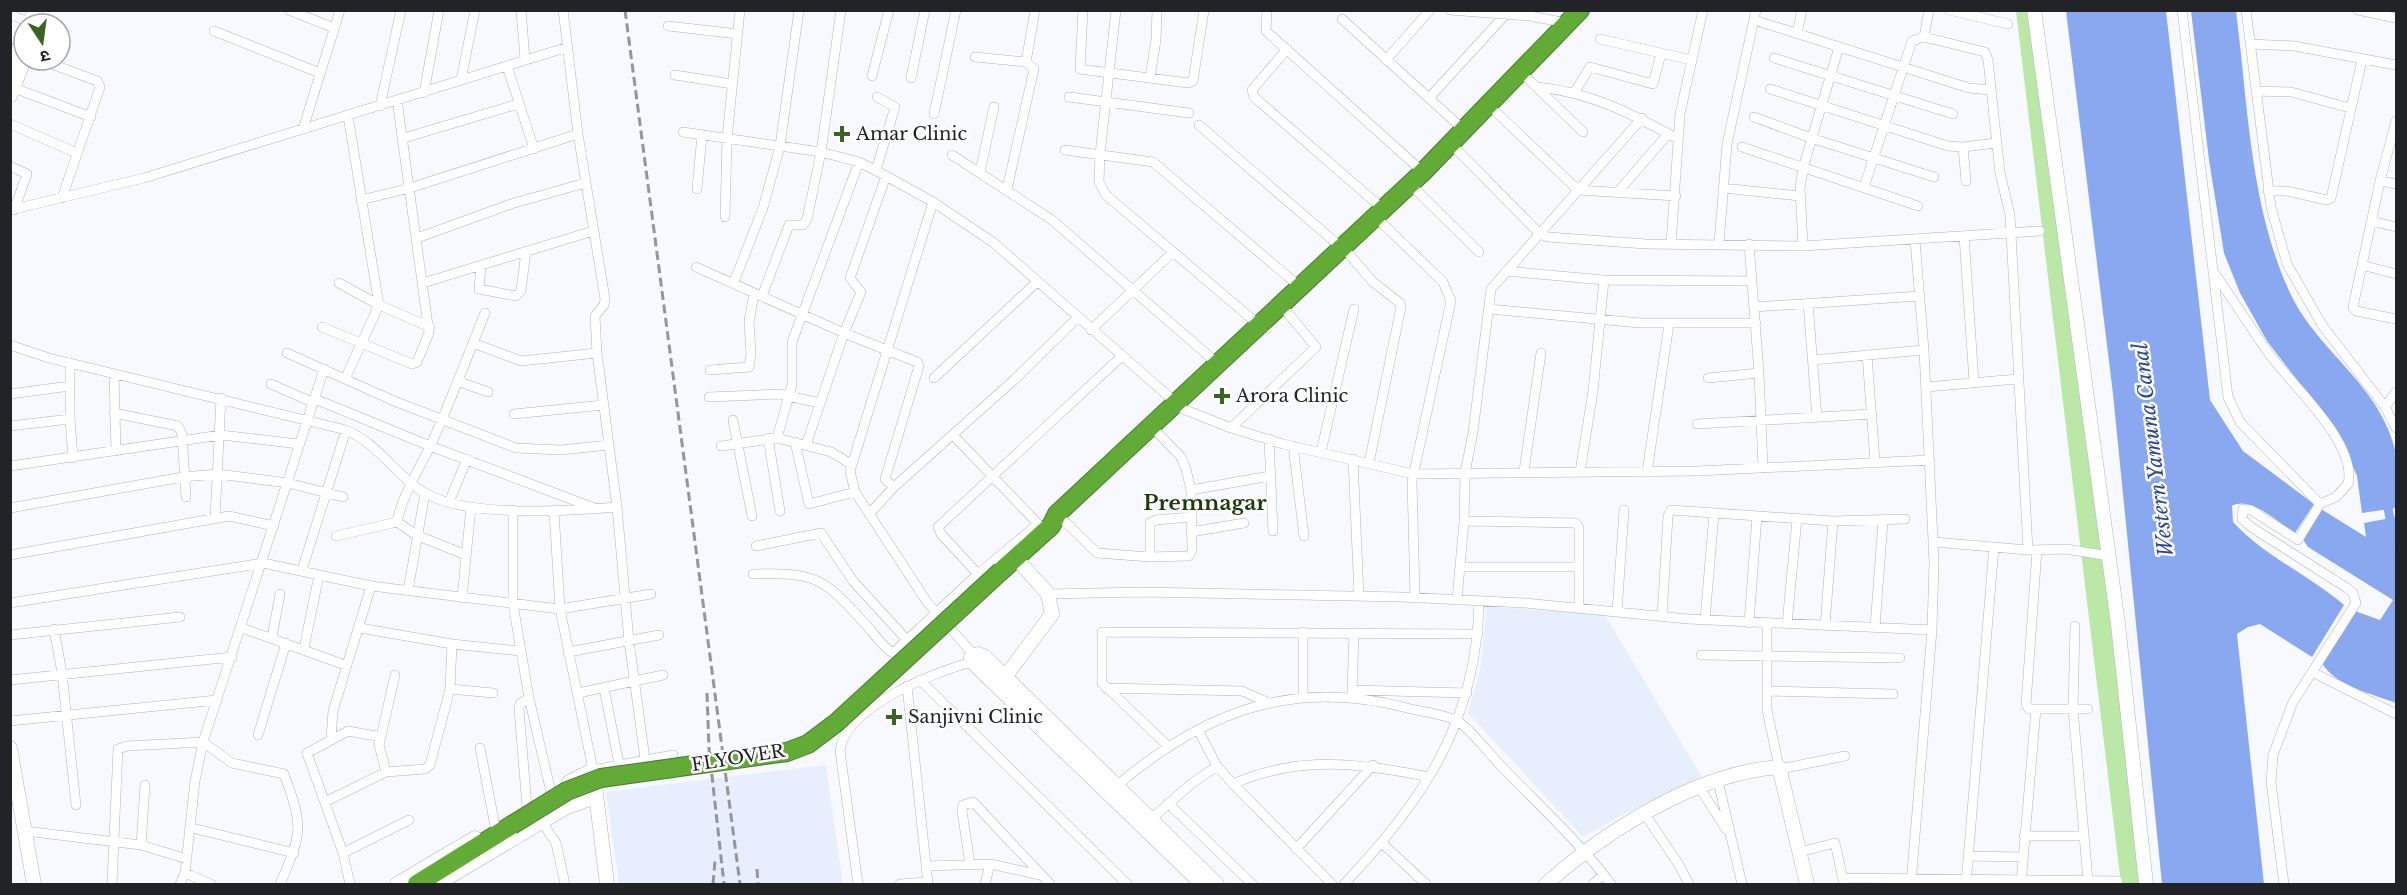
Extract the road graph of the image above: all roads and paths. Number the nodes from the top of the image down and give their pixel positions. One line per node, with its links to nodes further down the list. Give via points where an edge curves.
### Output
1 (289, 10): 42 (street)
2 (340, 10): 42 (street)
3 (401, 10): 88 (street)
4 (439, 10): 79 (street)
5 (464, 10): 32 (street)
6 (521, 10): 55 (street)
7 (564, 10): 49 (street)
8 (740, 10): 45 (street)
9 (799, 10): 116 (street)
10 (842, 10): 122 (street)
11 (889, 10): 68 (street)
12 (925, 10): 71 (street)
13 (956, 10): 94 (street)
14 (1035, 10): 59 (street)
15 (1083, 10): 65 (street, via 1080,68)
16 (1116, 10): 65 (street)
17 (1157, 10): 70 (street)
18 (1204, 10): 70 (street, via 1192,82)
19 (1267, 10): 51 (street, via 1266,31)
20 (1430, 10): 56 (street)
21 (1450, 10): 31 (street)
22 (1592, 10): 73 (highway)
23 (1703, 10): 57 (street)
24 (1802, 10): 44 (street)
25 (1929, 10): 46 (street)
26 (1949, 10): 40 (street)
27 (2034, 10): 338 (street)
28 (2182, 10): 177 (street)
29 (2246, 10): 48 (street)
30 (2358, 10): 33 (street)
31 (1476, 11): 35 (street)
32 (475, 12): 72 (street)
33 (2378, 12): 38 (street)
34 (1530, 13): 35 (street); 37 (street)
35 (1506, 14): 84 (street)
36 (1755, 15): 44 (street); 141 (street, via 1727,144)
37 (1574, 17): 105 (highway)
38 (2397, 18)
39 (1342, 19): 56 (street)
40 (2008, 24)
41 (668, 26): 45 (street)
42 (334, 28): 66 (street)
43 (214, 31): 66 (street)
44 (1797, 33): 50 (street)
45 (738, 34): 74 (street)
46 (1924, 37): 62 (street, via 1912,41); 76 (street, via 1985,52)
47 (1600, 39): 52 (street)
48 (2251, 44): 58 (street, via 2294,46); 77 (street)
49 (568, 47): 55 (street); 108 (street)
50 (1839, 47): 62 (street); 69 (street)
51 (1287, 49): 132 (street); 155 (street, via 1252,90 1254,97)
52 (1661, 54): 57 (street); 80 (street, via 1653,84 1590,67)
53 (975, 57): 59 (street)
54 (1773, 58): 69 (street)
55 (525, 59): 61 (street)
56 (1386, 60): 84 (street)
57 (1691, 60): 114 (street)
58 (2362, 60): 60 (street); 91 (street)
59 (1026, 62): 143 (street, via 1032,64 1034,72)
60 (2397, 64)
61 (507, 66): 72 (street); 87 (street)
62 (1902, 67): 76 (street, via 1969,88); 81 (street)
63 (20, 72): 78 (street)
64 (71, 72): 97 (street, via 99,83 100,92)
65 (1110, 72): 70 (street); 86 (street)
66 (320, 73): 104 (street)
67 (675, 75): 74 (street)
68 (872, 76)
69 (1830, 76): 81 (street); 89 (street)
70 (1150, 77)
71 (911, 78)
72 (460, 80): 79 (street)
73 (1533, 83): 80 (street); 93 (highway); 107 (street)
74 (732, 84): 112 (street)
75 (1770, 89): 89 (street)
76 (1991, 90): 115 (street)
77 (2256, 91): 91 (street, via 2291,92); 146 (street)
78 (12, 92): 97 (street)
79 (423, 93): 85 (street)
80 (1574, 93): 99 (street)
81 (1894, 96): 95 (street); 103 (street)
82 (1069, 97): 86 (street)
83 (877, 98): 130 (street, via 893,104 895,109)
84 (1429, 98): 105 (street)
85 (397, 100): 88 (street); 111 (street)
86 (1107, 103): 92 (street); 124 (street)
87 (518, 104): 111 (street); 120 (street)
88 (380, 106): 96 (street)
89 (1821, 106): 103 (street); 113 (street)
90 (994, 107): 131 (street)
91 (2350, 108): 146 (street, via 2330,199)
92 (1189, 112)
93 (1496, 112): 119 (highway); 145 (street)
94 (934, 114)
95 (1953, 114)
96 (348, 116): 104 (street); 151 (street)
97 (91, 117): 123 (street)
98 (1754, 117): 113 (street)
99 (1642, 118): 109 (street); 145 (street)
100 (2397, 121): 136 (street)
101 (10, 124): 123 (street)
102 (1199, 125): 170 (street)
103 (1885, 125): 118 (street, via 1948,146); 126 (street)
104 (303, 129): 150 (street, via 144,178)
105 (1465, 131): 119 (highway)
106 (683, 132): 110 (street)
107 (1583, 132)
108 (578, 134): 120 (street); 137 (street)
109 (1668, 134): 114 (street); 147 (street)
110 (702, 135): 112 (street); 142 (street)
111 (404, 138): 140 (street)
112 (727, 138): 116 (street); 156 (street)
113 (1811, 138): 126 (street); 129 (street)
114 (1678, 139): 148 (street)
115 (1996, 142): 118 (street); 162 (street)
116 (780, 146): 122 (street); 182 (street, via 763,208)
117 (1742, 147): 129 (street)
118 (1964, 147): 135 (street)
119 (1454, 148): 132 (highway); 144 (highway); 161 (street)
120 (534, 149): 140 (street)
121 (1065, 150): 124 (street)
122 (821, 152): 127 (street); 188 (street, via 806,222 789,225)
123 (77, 153): 150 (street)
124 (1100, 154): 172 (street, via 1102,191); 186 (street, via 1157,164)
125 (952, 155): 131 (street)
126 (1873, 158): 134 (street); 139 (street)
127 (859, 162): 130 (street); 197 (street)
128 (10, 166): 154 (street, via 27,174)
129 (1803, 168): 139 (street); 149 (street)
130 (876, 170): 133 (street)
131 (980, 172): 143 (street)
132 (1423, 172): 155 (highway)
133 (886, 176): 152 (street); 207 (street, via 850,278 861,292)
134 (1934, 177)
135 (1966, 181)
136 (2380, 181): 138 (street); 157 (street)
137 (585, 183): 159 (street); 164 (street, via 511,204)
138 (2397, 184)
139 (1864, 187): 153 (street)
140 (410, 188): 151 (street); 164 (street)
141 (1723, 188): 149 (street); 167 (street)
142 (697, 189)
143 (1007, 189): 187 (street, via 1052,220)
144 (1416, 190): 155 (highway); 173 (street)
145 (1578, 190): 147 (street); 161 (street)
146 (2268, 191): 244 (street, via 2281,246 2294,279 2322,324)
147 (1617, 193): 148 (street)
148 (1676, 195): 166 (street)
149 (1800, 196): 169 (street)
150 (62, 198): 154 (street)
151 (361, 200): 191 (street)
152 (933, 202): 183 (street, via 994,243); 211 (street)
153 (1918, 206)
154 (12, 210)
155 (1382, 216): 170 (highway); 289 (street, via 1443,282 1450,301)
156 (725, 217)
157 (2372, 220): 158 (street); 175 (street)
158 (2397, 226)
159 (593, 231): 171 (street); 215 (street, via 605,299 595,316)
160 (2040, 231): 162 (street)
161 (1540, 234): 166 (street); 178 (street)
162 (2010, 234): 163 (street); 228 (street)
163 (1964, 236): 165 (street); 230 (street)
164 (417, 238): 185 (street)
165 (1915, 240): 169 (street); 189 (street)
166 (1671, 244): 167 (street)
167 (1719, 244): 168 (street)
168 (1749, 244): 169 (street); 181 (street)
169 (1803, 246)
170 (1345, 251): 186 (highway); 195 (highway); 280 (street, via 1401,307)
171 (526, 252): 174 (street); 174 (street, via 521,291 516,296 480,289)
172 (1173, 252): 187 (street); 202 (street)
173 (1479, 252)
174 (481, 265): 185 (street)
175 (2362, 265): 179 (street); 199 (street, via 2355,310)
176 (696, 267): 182 (street)
177 (2212, 269): 303 (street, via 2230,405 2240,422); 303 (street, via 2267,351 2323,418 2339,444 2349,474 2348,484 2336,497)
178 (1506, 271): 180 (street); 194 (street, via 1491,290)
179 (2397, 274)
180 (1604, 280): 181 (street); 200 (street)
181 (1752, 281): 192 (street)
182 (734, 282): 188 (street)
183 (1037, 282): 198 (street); 225 (street)
184 (339, 283): 191 (street)
185 (423, 283): 205 (street)
186 (1300, 287): 202 (highway)
187 (1134, 290): 206 (street); 220 (street)
188 (758, 294): 197 (street); 222 (street, via 748,322 749,368)
189 (1920, 296): 190 (street); 212 (street)
190 (1808, 303): 192 (street); 218 (street)
191 (379, 305): 205 (street); 208 (street)
192 (1754, 307): 201 (street)
193 (1354, 309): 274 (street)
194 (1489, 309): 200 (street); 287 (street)
195 (1286, 311): 243 (highway); 256 (street, via 1316,347)
196 (484, 313): 209 (street)
197 (802, 314): 207 (street); 237 (street, via 792,342)
198 (1077, 318): 206 (street); 261 (street)
199 (2397, 319)
200 (1601, 321): 203 (street); 285 (street)
201 (1756, 323): 203 (street); 223 (street)
202 (1258, 324): 220 (highway)
203 (1669, 324): 286 (street)
204 (322, 327): 208 (street)
205 (430, 327): 208 (street, via 414,363)
206 (1091, 330): 217 (street)
207 (844, 333): 211 (street); 241 (street)
208 (360, 343): 227 (street)
209 (473, 343): 215 (street, via 521,361); 229 (street)
210 (10, 345): 219 (street)
211 (886, 350): 281 (street); 295 (street, via 918,362 919,366 885,479)
212 (1924, 350): 216 (street); 233 (street)
213 (1541, 352): 284 (street)
214 (286, 353): 221 (street)
215 (597, 353): 242 (street)
216 (1867, 355): 218 (street); 247 (street)
217 (1122, 356): 243 (street); 290 (street)
218 (1813, 360): 248 (street)
219 (70, 363): 224 (street); 232 (street)
220 (1218, 364): 243 (highway)
221 (324, 369): 227 (street); 240 (street)
222 (710, 370)
223 (1759, 373): 226 (street); 253 (street)
224 (114, 374): 239 (street); 245 (street)
225 (934, 378)
226 (1708, 378)
227 (345, 379): 251 (street)
228 (2017, 380): 230 (street); 335 (street)
229 (457, 381): 234 (street); 251 (street)
230 (1974, 382): 233 (street)
231 (271, 384): 240 (street)
232 (70, 386): 236 (street); 249 (street)
233 (1926, 387): 278 (street)
234 (488, 392)
235 (2397, 392): 244 (street)
236 (10, 394)
237 (790, 395): 238 (street); 241 (street); 262 (street)
238 (709, 397)
239 (221, 398): 250 (street); 260 (street)
240 (314, 401): 250 (street); 270 (street)
241 (820, 403): 269 (street)
242 (603, 405): 246 (street); 268 (street)
243 (1180, 406): 256 (street); 259 (highway); 324 (highway)
244 (2385, 407): 257 (street)
245 (114, 413): 264 (street, via 176,424); 273 (street)
246 (514, 414)
247 (1872, 414): 248 (street); 279 (street)
248 (1817, 418): 253 (street)
249 (70, 419): 255 (street); 275 (street)
250 (308, 419): 258 (street); 267 (street)
251 (442, 420): 268 (street, via 526,450); 270 (street)
252 (733, 420): 266 (street)
253 (1762, 421): 254 (street); 283 (street)
254 (1697, 424)
255 (10, 426)
256 (1231, 428): 263 (street)
257 (2397, 428)
258 (346, 430): 294 (street, via 367,442); 298 (street)
259 (1157, 432): 296 (street, via 1184,463); 324 (highway)
260 (221, 435): 264 (street); 267 (street); 288 (street)
261 (953, 435): 290 (street); 295 (street)
262 (772, 438): 265 (street); 266 (street); 311 (street)
263 (1269, 439): 272 (street); 291 (street)
264 (182, 440): 273 (street); 292 (street)
265 (795, 442): 269 (street); 297 (street, via 810,505)
266 (738, 443): 271 (street); 314 (street)
267 (299, 444): 293 (street)
268 (609, 445): 305 (street)
269 (806, 445): 281 (street, via 831,452)
270 (430, 446): 276 (street); 294 (street)
271 (721, 446)
272 (1293, 446): 274 (street); 331 (street)
273 (116, 451): 275 (street)
274 (1321, 452): 277 (street)
275 (73, 458): 282 (street)
276 (467, 459): 302 (street); 307 (street)
277 (1353, 459): 280 (street); 353 (street)
278 (1930, 460): 279 (street); 332 (street)
279 (1875, 462): 283 (street)
280 (1369, 463): 289 (street)
281 (850, 464): 297 (street)
282 (10, 466)
283 (1762, 468): 286 (street)
284 (1524, 471): 285 (street); 287 (street)
285 (1580, 472): 286 (street)
286 (1647, 472)
287 (1465, 473): 289 (street); 320 (street)
288 (218, 474): 292 (street); 293 (street); 317 (street)
289 (1413, 474): 354 (street)
290 (993, 476): 324 (street); 346 (street, via 938,527)
291 (1270, 476): 296 (street); 327 (street)
292 (183, 477): 300 (street); 306 (street)
293 (288, 483): 298 (street); 326 (street)
294 (412, 484): 299 (street); 323 (street, via 404,495)
295 (894, 487): 312 (street)
296 (1191, 490): 316 (street)
297 (855, 492): 312 (street)
298 (325, 493): 301 (street); 344 (street)
299 (425, 494): 302 (street); 329 (street)
300 (186, 497)
301 (343, 497)
302 (449, 502): 304 (street)
303 (2320, 505): 397 (street, via 2299,539 2251,510 2242,511 2244,522 2353,593 2355,607)
304 (471, 507): 308 (street); 337 (street)
305 (616, 507): 307 (street); 356 (street)
306 (10, 508)
307 (597, 508): 310 (street)
308 (513, 510): 310 (street); 360 (street)
309 (1624, 510): 363 (street)
310 (554, 511): 362 (street)
311 (780, 511)
312 (870, 513): 364 (street)
313 (1714, 513): 315 (street); 366 (street, via 1669,512); 367 (street)
314 (752, 516)
315 (1757, 516): 318 (street); 368 (street)
316 (1190, 517): 328 (street); 340 (street, via 1150,523)
317 (215, 519): 326 (street, via 233,516); 336 (street)
318 (1797, 519): 321 (street); 370 (street)
319 (1905, 519): 322 (street)
320 (1464, 521): 342 (street); 343 (street, via 1576,522 1580,528)
321 (1833, 521): 322 (street); 371 (street)
322 (1883, 521): 373 (street)
323 (397, 522): 329 (street); 330 (street)
324 (1050, 523): 339 (highway, FLYOVER); 340 (street, via 1097,554); 346 (street)
325 (1244, 523): 328 (street)
326 (274, 526): 341 (street)
327 (1273, 531)
328 (1191, 532): 340 (street, via 1189,556)
329 (416, 535): 337 (street); 349 (street)
330 (336, 536)
331 (1304, 536)
332 (1934, 542): 334 (street); 377 (street)
333 (756, 546): 384 (street, via 821,534 854,581)
334 (1994, 547): 335 (street); 475 (street)
335 (2032, 550): 338 (street, via 2066,549); 419 (street, via 2026,705)
336 (10, 555)
337 (466, 555): 355 (street)
338 (2109, 556): 521 (street)
339 (1015, 557): 352 (street); 501 (highway, FLYOVER, bridge, via 836,723 808,744 787,752 601,778 567,791)
340 (1150, 557)
341 (263, 563): 344 (street); 359 (street); 374 (street)
342 (1460, 567): 343 (street); 357 (street)
343 (1579, 567): 361 (street)
344 (302, 570): 347 (street)
345 (753, 574): 384 (street, via 792,573 809,577 840,596 891,652)
346 (978, 574): 364 (street)
347 (320, 575): 348 (street); 388 (street)
348 (371, 586): 349 (street); 375 (street)
349 (408, 591): 355 (street)
350 (280, 594): 383 (street)
351 (651, 594): 356 (street)
352 (1048, 594): 353 (street); 404 (street, via 1052,605 1049,622)
353 (1359, 596): 354 (street)
354 (1415, 597): 357 (street)
355 (462, 598): 360 (street)
356 (624, 599): 362 (street); 385 (street)
357 (1457, 600): 358 (street)
358 (1479, 601): 361 (street); 380 (street)
359 (10, 603)
360 (513, 604): 362 (street); 389 (street)
361 (1579, 608): 363 (street)
362 (560, 609): 390 (street)
363 (1617, 612): 366 (street)
364 (935, 614): 384 (street); 394 (street)
365 (180, 617): 376 (street)
366 (1662, 617): 367 (street)
367 (1706, 620): 368 (street)
368 (1749, 623): 369 (street)
369 (1767, 623): 370 (street); 391 (street)
370 (1787, 624): 371 (street)
371 (1825, 626): 373 (street)
372 (2075, 626): 420 (street)
373 (1875, 627): 377 (street)
374 (242, 628): 383 (street); 393 (street)
375 (360, 628): 387 (street); 396 (street)
376 (54, 629): 381 (street); 398 (street)
377 (1932, 630): 487 (street)
378 (1303, 632): 379 (street); 407 (street, via 1103,632 1100,677); 416 (street)
379 (1354, 633): 380 (street); 413 (street)
380 (1478, 634): 412 (street)
381 (10, 635)
382 (659, 635): 385 (street)
383 (272, 637): 386 (street)
384 (908, 640)
385 (629, 641): 390 (street); 403 (street)
386 (286, 643): 388 (street); 427 (street)
387 (452, 644): 389 (street); 408 (street)
388 (304, 648): 396 (street)
389 (520, 651): 415 (street)
390 (568, 652): 411 (street)
391 (1767, 654): 392 (street); 395 (street); 409 (street)
392 (1701, 655)
393 (232, 657): 398 (street); 417 (street)
394 (973, 658): 402 (street); 404 (street)
395 (1900, 658)
396 (345, 665): 429 (street)
397 (2312, 672): 423 (street); 522 (street, via 2286,718 2271,770)
398 (62, 673): 401 (street); 422 (street)
399 (395, 675): 428 (street)
400 (663, 675): 403 (street)
401 (10, 680)
402 (920, 680): 405 (street); 509 (street)
403 (634, 681): 406 (street); 436 (street)
404 (1001, 682): 449 (street)
405 (907, 686): 480 (street); 505 (street, via 850,727 840,743)
406 (604, 688): 411 (street); 437 (street)
407 (1106, 688): 418 (street, via 1242,691); 431 (street)
408 (450, 689): 410 (street); 442 (street, via 430,765 425,769)
409 (1767, 692): 414 (street); 440 (street)
410 (493, 693)
411 (578, 693): 441 (street)
412 (1467, 693): 413 (street); 425 (street)
413 (1352, 694): 416 (street); 425 (street)
414 (1893, 694)
415 (529, 698): 450 (street); 455 (street, via 519,706)
416 (1303, 698): 418 (street)
417 (217, 700): 422 (street); 430 (street)
418 (1267, 702): 426 (street)
419 (2036, 709): 420 (street); 465 (street)
420 (2073, 709): 421 (street); 466 (street)
421 (2088, 709)
422 (67, 714): 424 (street); 454 (street)
423 (2397, 714)
424 (10, 721)
425 (1458, 722): 443 (street); 471 (street)
426 (1198, 730): 431 (street); 439 (street)
427 (258, 735)
428 (381, 737): 429 (street, via 352,730); 442 (street)
429 (330, 739): 452 (street, via 307,753)
430 (204, 742): 462 (street, via 195,781); 467 (street, via 118,749); 473 (street, via 232,763 283,772 298,820)
431 (1168, 746): 449 (street)
432 (10, 748): 463 (street)
433 (480, 748): 461 (street)
434 (673, 755): 436 (street)
435 (1845, 756): 440 (street)
436 (645, 759): 437 (street)
437 (619, 764): 441 (street)
438 (1373, 765): 443 (street); 446 (street, via 1295,765); 470 (street)
439 (1217, 766): 446 (street); 453 (street)
440 (1779, 768): 444 (street); 472 (street)
441 (593, 771): 450 (street); 451 (street)
442 (386, 772): 452 (street)
443 (1429, 777): 468 (street)
444 (1718, 781): 448 (street); 464 (street)
445 (10, 783): 456 (street)
446 (1233, 783): 470 (street)
447 (145, 786): 469 (street)
448 (1700, 787): 457 (street); 464 (street)
449 (1112, 790): 458 (street); 510 (street)
450 (551, 792): 455 (street)
451 (595, 797): 460 (street); 504 (street)
452 (325, 802): 474 (street)
453 (1168, 803): 458 (street); 512 (street)
454 (76, 805)
455 (527, 807): 461 (street)
456 (13, 813): 493 (street)
457 (1644, 813): 471 (street); 518 (street)
458 (1151, 819): 511 (street)
459 (409, 820): 474 (street)
460 (542, 822): 502 (street); 503 (street, via 556,843)
461 (495, 826): 500 (street)
462 (192, 828): 473 (street); 477 (street)
463 (25, 831): 467 (street); 494 (street)
464 (1731, 836): 519 (street)
465 (2024, 836): 466 (street); 476 (street)
466 (2083, 836): 485 (street)
467 (113, 842): 469 (street); 495 (street)
468 (1382, 843): 490 (street); 514 (street)
469 (141, 845): 477 (street)
470 (1296, 849): 513 (street)
471 (1583, 851): 482 (street); 515 (street)
472 (1800, 852): 484 (street, via 1835,843); 520 (street)
473 (294, 853): 498 (street)
474 (343, 853): 499 (street)
475 (1968, 856): 476 (street); 491 (street)
476 (2023, 857): 488 (street)
477 (187, 859): 481 (street)
478 (970, 864): 479 (street); 480 (street); 483 (street, via 962,811 963,804 973,802)
479 (990, 864): 483 (street); 507 (street)
480 (926, 866): 489 (street)
481 (185, 873): 496 (street); 497 (street)
482 (1604, 874): 516 (street); 517 (street)
483 (1040, 875): 508 (street)
484 (1844, 881): 487 (street)
485 (2088, 881): 486 (street); 492 (street)
486 (2118, 881)
487 (1911, 882): 491 (street)
488 (2021, 882): 491 (street); 492 (street)
489 (928, 883): 506 (street)
490 (1349, 883)
491 (1966, 883)
492 (2075, 883)
493 (28, 885)
494 (34, 885)
495 (112, 885)
496 (180, 885)
497 (211, 885)
498 (280, 885)
499 (350, 885)
500 (397, 885)
501 (417, 885)
502 (437, 885)
503 (565, 885)
504 (607, 885)
505 (858, 885)
506 (900, 885)
507 (985, 885)
508 (1050, 885)
509 (1127, 885)
510 (1202, 885)
511 (1217, 885)
512 (1252, 885)
513 (1332, 885)
514 (1426, 885)
515 (1546, 885)
516 (1593, 885)
517 (1611, 885)
518 (1689, 885)
519 (1742, 885)
520 (1808, 885)
521 (2146, 885)
522 (2284, 885)

